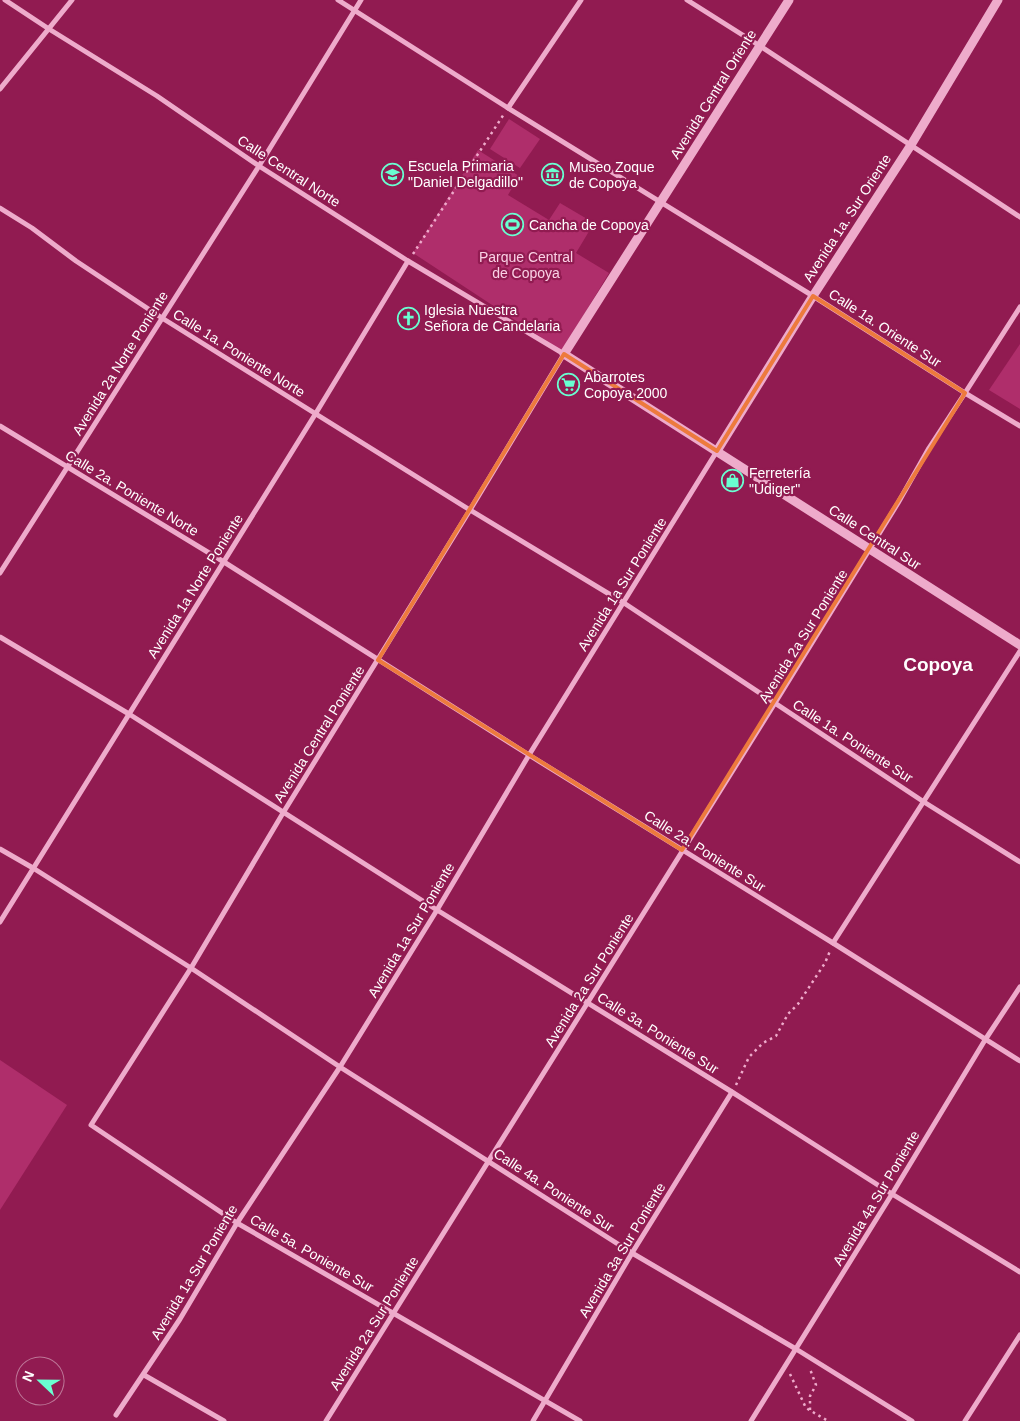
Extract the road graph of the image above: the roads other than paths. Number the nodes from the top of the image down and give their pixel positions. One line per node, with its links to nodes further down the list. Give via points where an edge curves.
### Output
1 (5, 0): 10 (street, Calle Central Norte)
2 (72, 0): 10 (street)
3 (338, 0): 9 (street, Calle 1a. Oriente Sur)
4 (361, 0): 9 (street, Avenida 2a Norte Poniente)
5 (582, 0): 13 (street)
6 (687, 0): 11 (street)
7 (789, 0): 11 (street, Avenida Central Oriente)
8 (998, 0): 14 (street, Avenida 1a. Sur Oriente)
9 (355, 10): 13 (street, Calle 1a. Oriente Sur); 15 (street, Avenida 2a Norte Poniente)
10 (49, 29): 12 (street); 15 (street, Calle Central Norte)
11 (760, 46): 14 (street); 16 (street, Avenida Central Oriente)
12 (0, 89)
13 (508, 108): 16 (street, Calle 1a. Oriente Sur)
14 (911, 145): 18 (street); 20 (street, Avenida 1a. Sur Oriente)
15 (259, 166): 19 (street, Calle Central Norte); 22 (street, Avenida 2a Norte Poniente)
16 (661, 202): 20 (street, Calle 1a. Oriente Sur); 23 (street, Avenida Central Oriente)
17 (0, 208): 22 (street, Calle 1a. Poniente Norte)
18 (1020, 217)
19 (408, 261): 23 (street, Calle Central Norte); 25 (street, Avenida 1a Norte Poniente)
20 (813, 296): 24 (street, Calle 1a. Oriente Sur); 28 (street, Avenida 1a. Sur Oriente)
21 (1020, 307): 24 (street, Avenida 2a Sur Poniente)
22 (162, 318): 25 (street, Calle 1a. Poniente Norte); 29 (street, Avenida 2a Norte Poniente)
23 (564, 354): 28 (street, Calle Central Sur); 30 (street, Avenida Central Poniente)
24 (965, 393): 27 (street, Calle 1a. Oriente Sur); 31 (street, Avenida 2a Sur Poniente, via 928,448)
25 (316, 414): 30 (street, Calle 1a. Poniente Norte); 32 (street, Avenida 1a Norte Poniente)
26 (0, 426): 29 (street, Calle 2a. Poniente Norte)
27 (1020, 426)
28 (717, 451): 31 (street, Calle Central Sur); 34 (street, Avenida 1a Sur Poniente)
29 (68, 468): 32 (street, Calle 2a. Poniente Norte); 33 (street, Avenida 2a Norte Poniente)
30 (470, 510): 34 (street, Calle 1a. Poniente Sur); 38 (street, Avenida Central Poniente)
31 (869, 550): 36 (street, Calle Central Sur); 39 (street, Avenida 2a Sur Poniente)
32 (224, 562): 38 (street, Calle 2a. Poniente Norte); 40 (street, Avenida 1a Norte Poniente)
33 (0, 573)
34 (624, 603): 39 (street, Calle 1a. Poniente Sur); 41 (street, Avenida 1a Sur Poniente)
35 (0, 637): 40 (street, Calle 3a. Poniente Sur)
36 (1020, 645)
37 (1020, 651): 42 (street)
38 (378, 660): 41 (street, Calle 2a. Poniente Sur); 43 (street, Avenida Central Poniente)
39 (775, 703): 42 (street, Calle 1a. Poniente Sur); 45 (street, Avenida 2a Sur Poniente)
40 (129, 714): 43 (street, Calle 3a. Poniente Sur); 47 (street, Avenida 1a Norte Poniente)
41 (528, 755): 45 (street, Calle 2a. Poniente Sur); 48 (street, Avenida 1a Sur Poniente)
42 (924, 802): 46 (street, Calle 1a. Poniente Sur); 50 (street)
43 (283, 813): 48 (street, Calle 3a. Poniente Sur); 51 (street, Avenida Central Poniente)
44 (0, 849): 47 (street, Calle 4a. Poniente Sur)
45 (682, 850): 50 (street, Calle 2a. Poniente Sur); 53 (street, Avenida 2a Sur Poniente)
46 (1020, 862)
47 (33, 868): 49 (street, Avenida 1a Norte Poniente); 51 (street, Calle 4a. Poniente Sur)
48 (437, 910): 53 (street, Calle 3a. Poniente Sur); 56 (street, Avenida 1a Sur Poniente)
49 (0, 922)
50 (833, 943): 54 (street, Calle 2a. Poniente Sur)
51 (191, 968): 56 (street, Calle 4a. Poniente Sur); 58 (street, Avenida Central Poniente)
52 (1020, 987): 54 (street, Avenida 4a Sur Poniente)
53 (588, 1003): 57 (street, Calle 3a. Poniente Sur); 59 (street, Avenida 2a Sur Poniente)
54 (985, 1040): 55 (street, Calle 2a. Poniente Sur); 60 (street, Avenida 4a Sur Poniente)
55 (1020, 1061)
56 (340, 1067): 59 (street, Calle 4a. Poniente Sur); 61 (street, Avenida 1a Sur Poniente)
57 (732, 1092): 60 (street, Calle 3a. Poniente Sur); 62 (street, Avenida 3a Sur Poniente)
58 (91, 1125): 61 (street, Calle 5a. Poniente Sur)
59 (489, 1161): 62 (street, Calle 4a. Poniente Sur); 64 (street, Avenida 2a Sur Poniente)
60 (892, 1194): 63 (street, Calle 3a. Poniente Sur); 66 (street, Avenida 4a Sur Poniente)
61 (237, 1223): 64 (street, Calle 5a. Poniente Sur); 67 (street, Avenida 1a Sur Poniente)
62 (632, 1253): 66 (street, Calle 4a. Poniente Sur); 68 (street, Avenida 3a Sur Poniente)
63 (1020, 1272)
64 (394, 1312): 68 (street, Calle 5a. Poniente Sur); 71 (street, Avenida 2a Sur Poniente)
65 (1020, 1336): 76 (street)
66 (796, 1349): 74 (street, Avenida 4a Sur Poniente); 75 (street, Calle 4a. Poniente Sur)
67 (144, 1375): 69 (street, Avenida 1a Sur Poniente); 70 (street)
68 (546, 1400): 72 (street, Avenida 3a Sur Poniente); 73 (street, Calle 5a. Poniente Sur)
69 (116, 1415)
70 (224, 1421)
71 (326, 1421)
72 (533, 1421)
73 (580, 1421)
74 (751, 1421)
75 (912, 1421)
76 (965, 1421)

